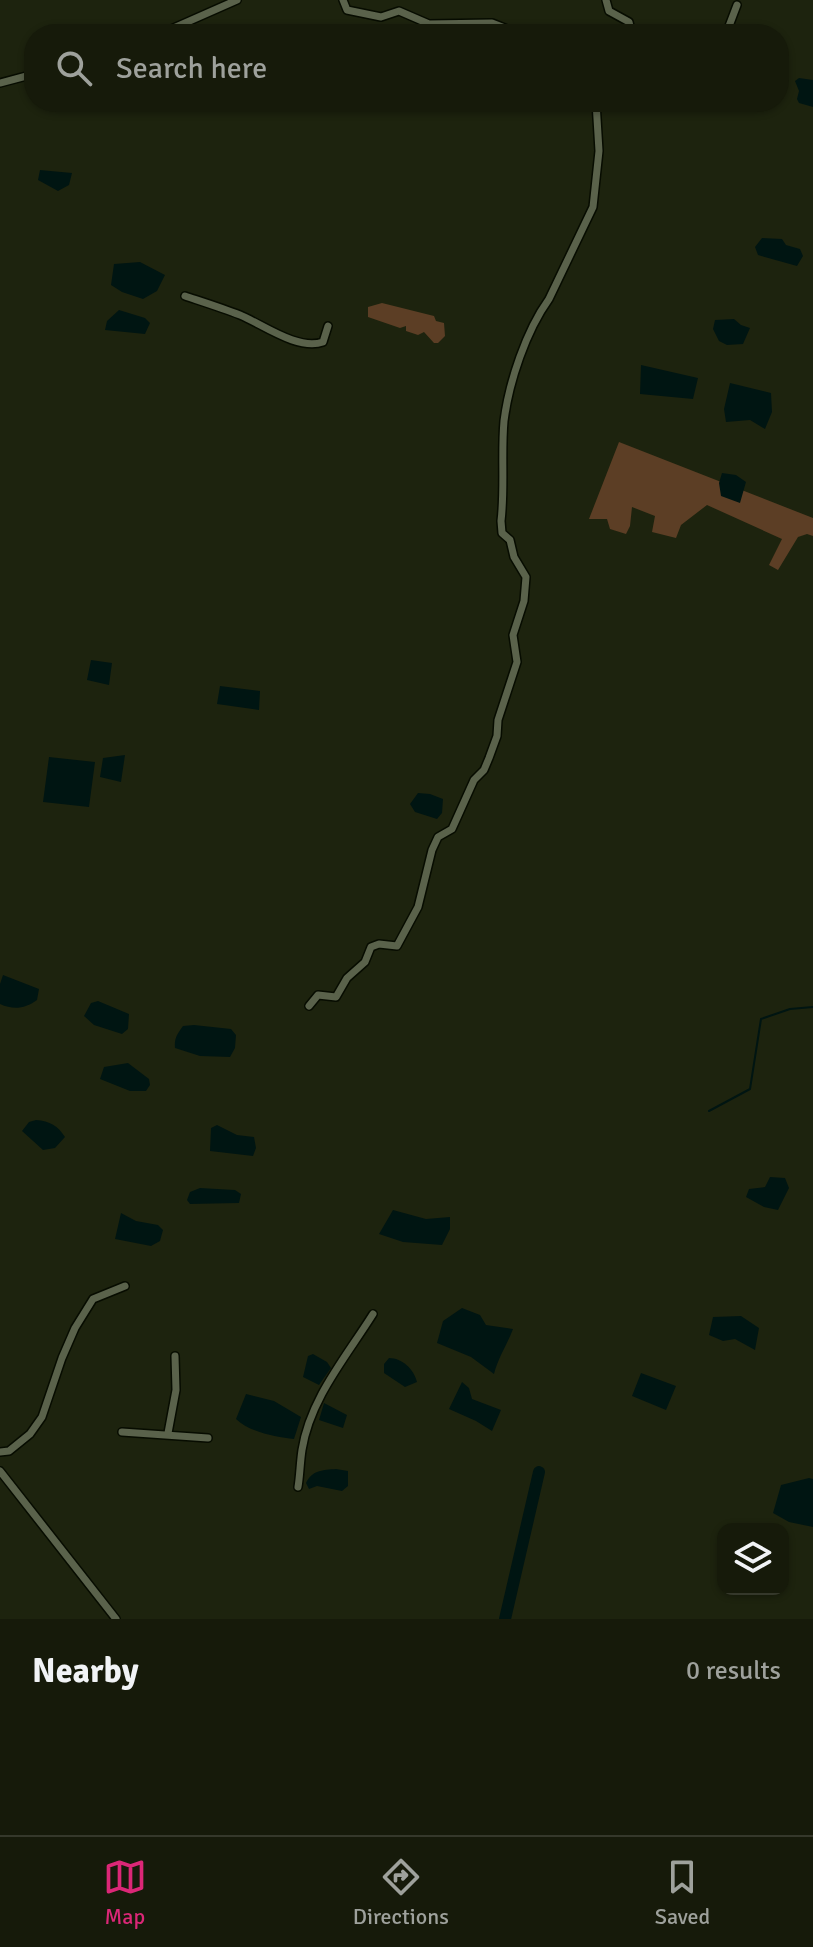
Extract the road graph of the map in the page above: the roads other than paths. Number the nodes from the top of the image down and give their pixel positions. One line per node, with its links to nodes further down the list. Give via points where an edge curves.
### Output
1 (237, 0): 5 (street)
2 (343, 0): 6 (street, via 347,10 381,17 399,11)
3 (606, 0): 9 (street, via 609,11)
4 (737, 5): 10 (street)
5 (183, 24)
6 (429, 24)
7 (429, 24): 8 (street)
8 (495, 24)
9 (630, 24)
10 (730, 24)
11 (24, 77): 12 (street)
12 (0, 83)
13 (597, 112): 16 (street, via 593,207 510,383 502,533 526,577 513,635 517,662 497,736 452,829 438,837 418,907 397,946 371,947 336,997 318,995)
14 (185, 296): 15 (street, via 316,344 323,342)
15 (328, 326)
16 (309, 1006)
17 (125, 1286): 23 (street, via 93,1299 66,1348 42,1417 30,1434)
18 (373, 1314): 25 (street, via 321,1395 302,1448)
19 (175, 1356): 21 (street, via 176,1390)
20 (122, 1432): 21 (street)
21 (168, 1433): 22 (street)
22 (208, 1438)
23 (0, 1452)
24 (0, 1471): 26 (street)
25 (298, 1487)
26 (116, 1619)

